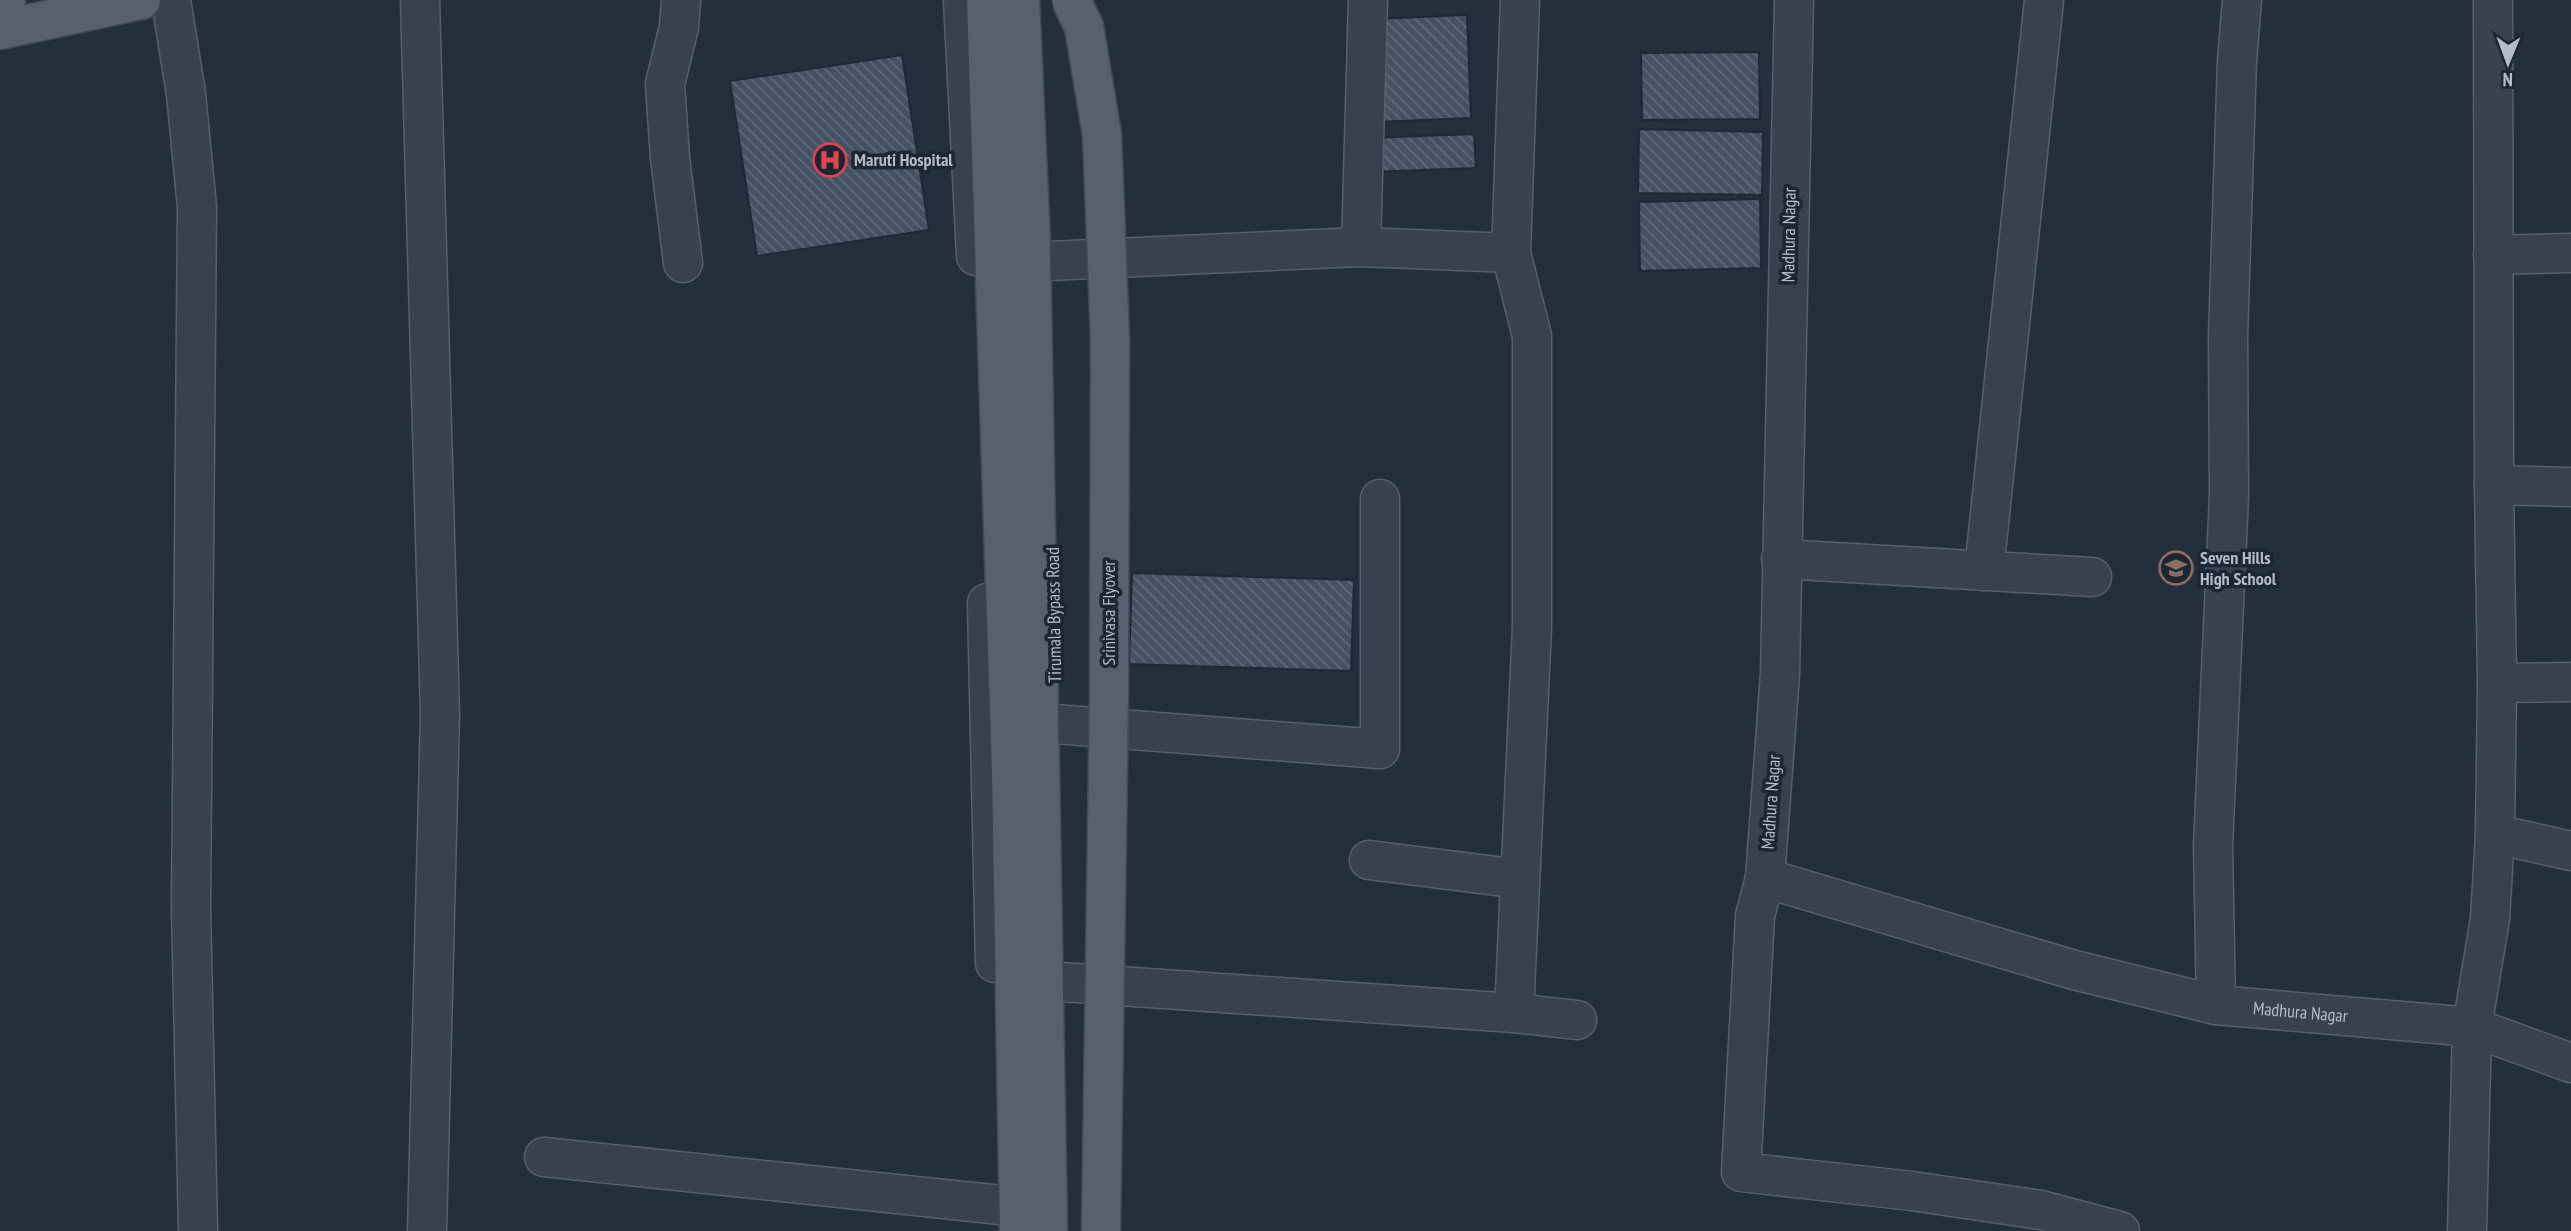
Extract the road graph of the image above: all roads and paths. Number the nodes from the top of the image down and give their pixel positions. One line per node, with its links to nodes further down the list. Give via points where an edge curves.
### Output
1 (6, 0): 17 (main road)
2 (141, 0): 18 (main road)
3 (171, 0): 47 (street, via 197,207 191,907)
4 (420, 0): 48 (street, via 440,714)
5 (681, 0): 24 (street, via 665,84)
6 (963, 0): 46 (street, via 980,348)
7 (986, 0): 46 (main road, via 1011,774)
8 (1020, 0): 49 (main road, via 1031,243)
9 (1032, 0): 23 (street, Tirumala Bypass Road)
10 (1071, 0): 51 (main road, Srinivasa Flyover, bridge, via 1084,27 1102,135 1110,339)
11 (1368, 0): 19 (street)
12 (1520, 0): 20 (street)
13 (1794, 0): 28 (street, Madhura Nagar)
14 (2044, 0): 29 (street)
15 (2242, 0): 40 (street, via 2228,336 2229,495 2213,846)
16 (2493, 0): 22 (street)
17 (0, 1)
18 (0, 30)
19 (1361, 247): 20 (street); 23 (street)
20 (1511, 253): 38 (street, via 1532,337 1532,627)
21 (2571, 253): 22 (street)
22 (2493, 255): 25 (street)
23 (1048, 261): 33 (street, Tirumala Bypass Road)
24 (683, 263)
25 (2494, 485): 26 (street); 32 (street)
26 (2571, 487)
27 (1380, 499): 33 (street, via 1380,749)
28 (1781, 559): 29 (street); 37 (street, Madhura Nagar, via 1780,674)
29 (1984, 571): 30 (street)
30 (2092, 577)
31 (2571, 682): 32 (street)
32 (2497, 683): 34 (street)
33 (1055, 724): 39 (street, Tirumala Bypass Road)
34 (2495, 834): 35 (street); 43 (street, via 2490,919)
35 (2571, 851)
36 (1369, 860): 38 (street)
37 (1765, 878): 40 (street, Madhura Nagar, via 2074,970); 52 (street, via 1755,916 1741,1171 2041,1210)
38 (1520, 879): 41 (street)
39 (1061, 982): 41 (street); 50 (street, Tirumala Bypass Road)
40 (2216, 1005): 43 (street, Madhura Nagar)
41 (1514, 1013): 42 (street)
42 (1577, 1020)
43 (2472, 1027): 44 (street, Madhura Nagar); 53 (street)
44 (2571, 1063)
45 (544, 1157): 46 (street)
46 (1007, 1222)
47 (198, 1231)
48 (427, 1231)
49 (1048, 1231)
50 (1067, 1231)
51 (1101, 1231)
52 (2120, 1231)
53 (2467, 1231)

